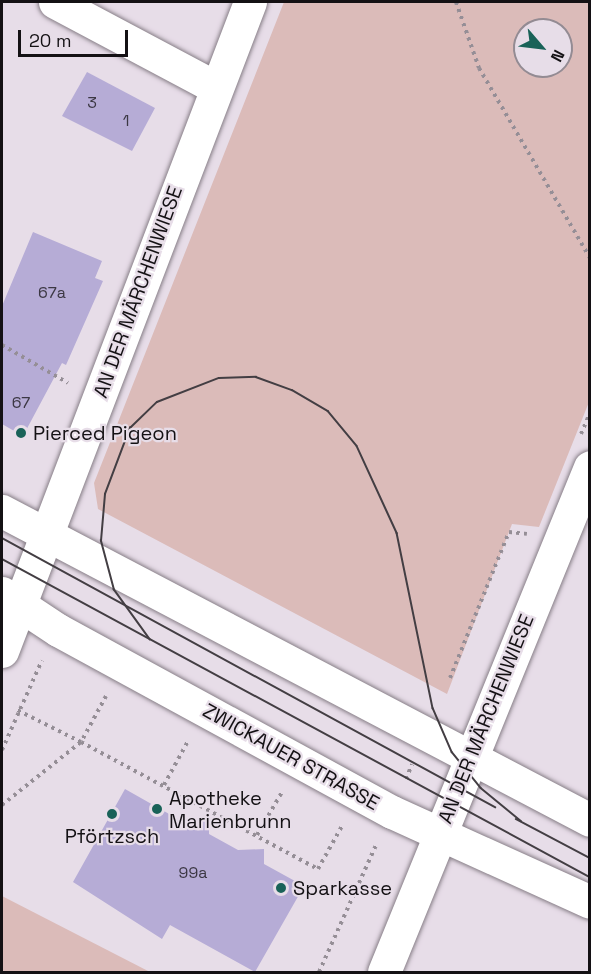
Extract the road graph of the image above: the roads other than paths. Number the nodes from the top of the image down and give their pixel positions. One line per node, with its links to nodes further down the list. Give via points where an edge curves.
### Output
1 (55, 2): 3 (street)
2 (250, 2): 3 (street, AN DER MÄRCHENWIESE)
3 (215, 87): 6 (street, AN DER MÄRCHENWIESE)
4 (590, 466): 9 (street, AN DER MÄRCHENWIESE)
5 (2, 511): 6 (street)
6 (48, 536): 7 (street, AN DER MÄRCHENWIESE); 9 (street)
7 (12, 599): 8 (street, AN DER MÄRCHENWIESE); 11 (street, ZWICKAUER STRASSE, via 58,630)
8 (2, 651)
9 (472, 755): 10 (street); 11 (street, AN DER MÄRCHENWIESE)
10 (590, 820)
11 (439, 836): 12 (street, ZWICKAUER STRASSE); 13 (street, AN DER MÄRCHENWIESE)
12 (590, 902)
13 (384, 972)

